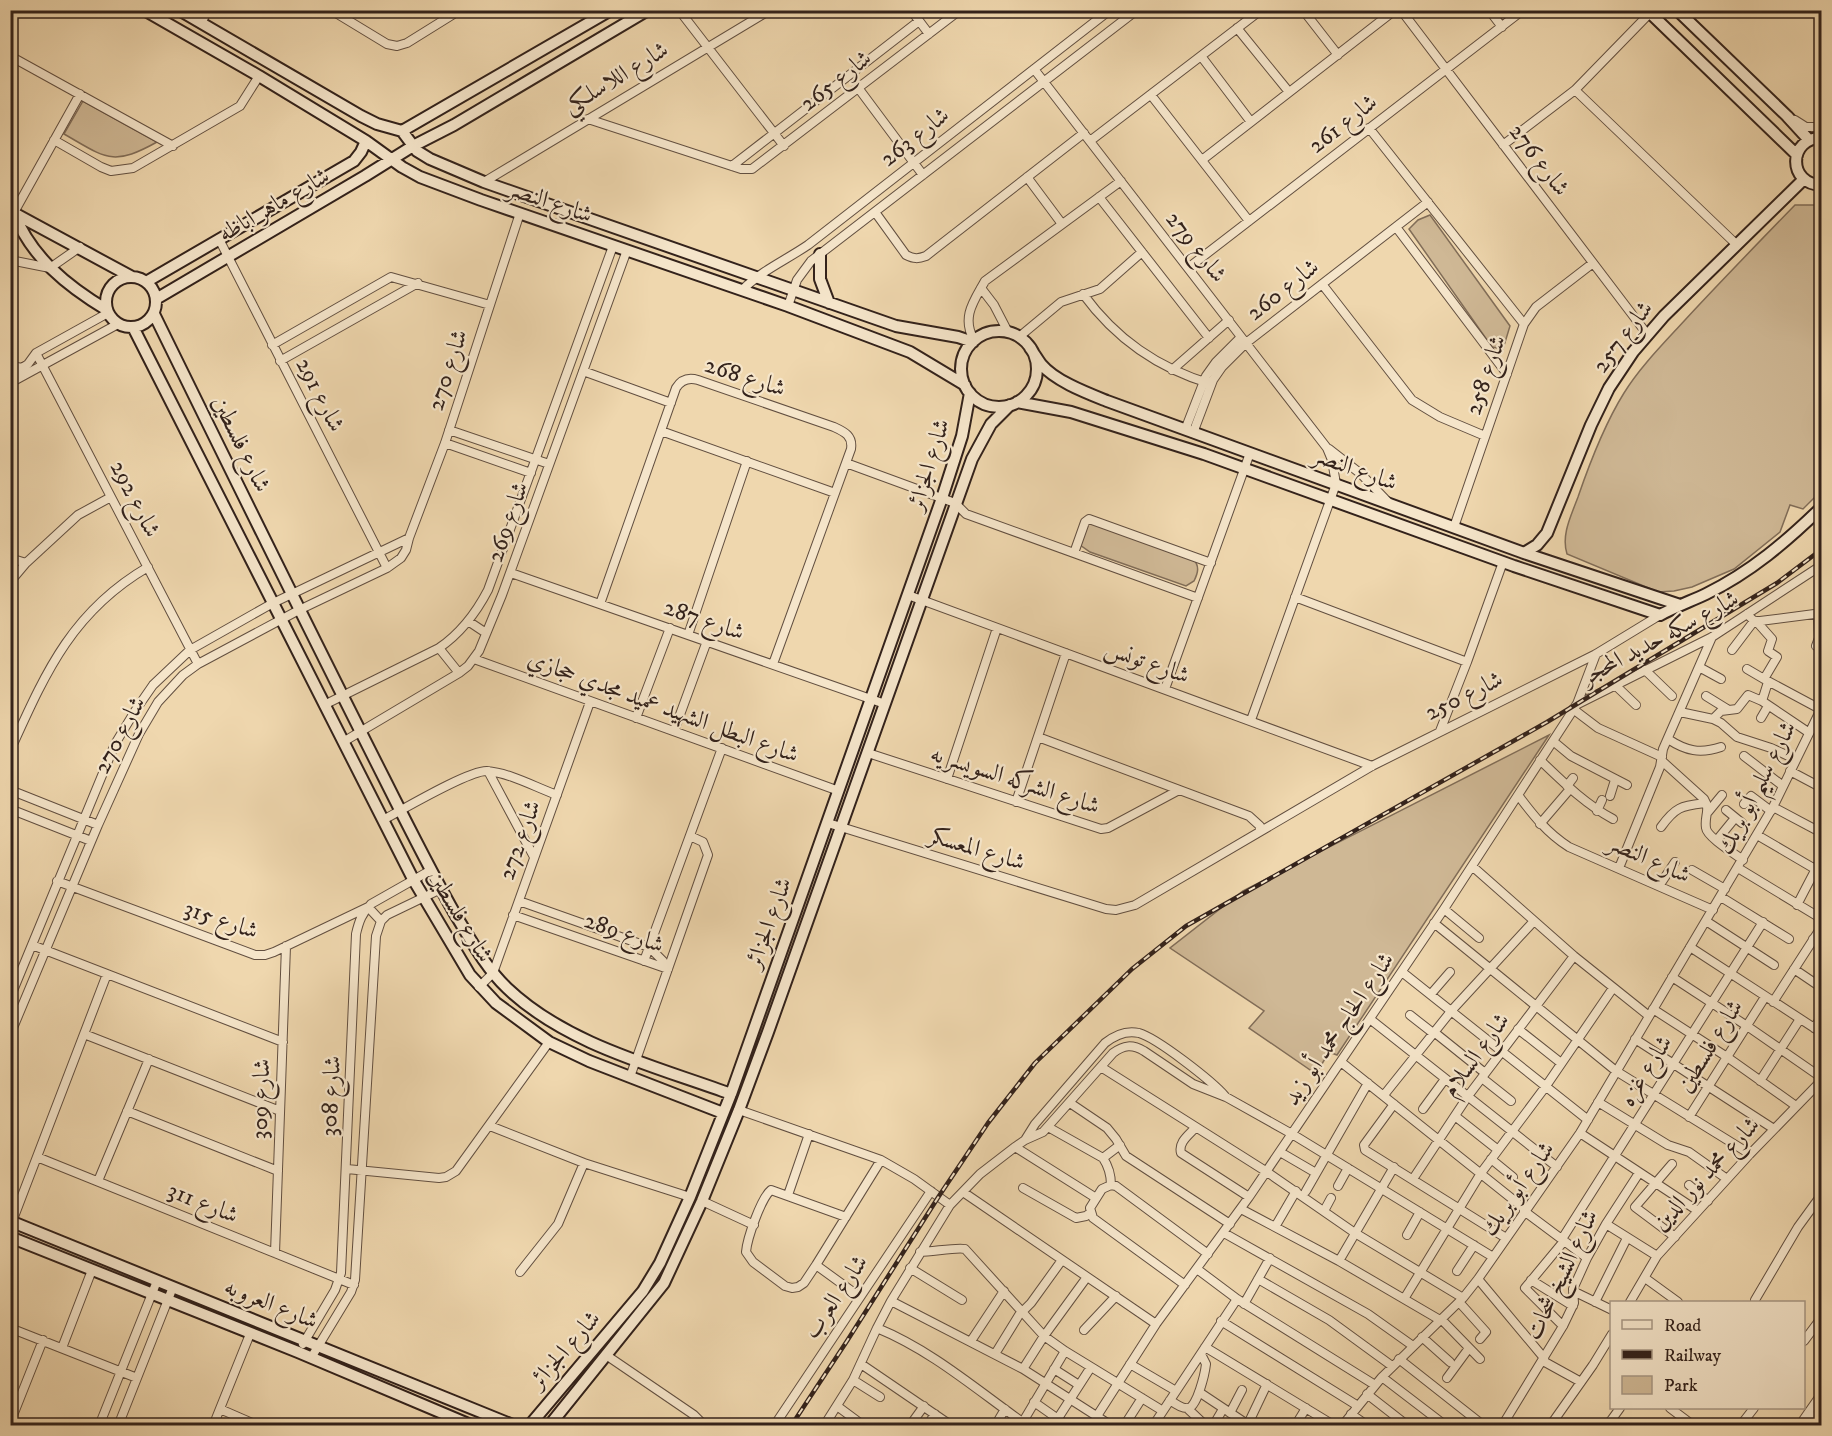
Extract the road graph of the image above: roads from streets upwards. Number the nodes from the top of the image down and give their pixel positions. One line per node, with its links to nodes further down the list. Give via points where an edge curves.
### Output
1 (13, 10): 23 (street)
2 (144, 10): 35 (street, شارع النصر)
3 (179, 10): 25 (street)
4 (208, 10): 25 (street)
5 (331, 10): 6 (street, via 387,44 397,46)
6 (460, 10)
7 (648, 10): 46 (street, شارع اللاسلكي)
8 (679, 10): 29 (street)
9 (770, 10): 29 (street, شارع اللاسلكي)
10 (911, 10): 24 (street)
11 (960, 10): 28 (street, شارع 265)
12 (1110, 10): 33 (street, شارع 263)
13 (1137, 10): 36 (street, شارع 263)
14 (1261, 10): 27 (street)
15 (1303, 10): 30 (street)
16 (1395, 10): 30 (street)
17 (1401, 10): 34 (street, شارع 276)
18 (1489, 10): 26 (street)
19 (1523, 10): 26 (street, شارع 261)
20 (1677, 10): 43 (street)
21 (607, 11): 42 (street)
22 (1649, 12): 38 (street); 61 (street)
23 (10, 16)
24 (919, 21): 28 (street); 50 (street, شارع 265)
25 (201, 23): 49 (street, via 361,116)
26 (1502, 27): 34 (street, شارع 261)
27 (1238, 28): 32 (street); 39 (street)
28 (929, 34): 37 (street, شارع 265)
29 (706, 48): 44 (street, شارع اللاسلكي); 50 (street)
30 (1338, 55): 39 (street)
31 (10, 56): 40 (street)
32 (1201, 56): 41 (street); 45 (street)
33 (1034, 69): 36 (street, شارع 279); 66 (street, شارع 263)
34 (1446, 70): 47 (street, شارع 261); 60 (street, شارع 276)
35 (259, 76): 55 (street, شارع النصر); 57 (street, via 240,106)
36 (1044, 82): 51 (street, شارع 279); 68 (street, شارع 263)
37 (859, 89): 59 (street, شارع 265); 66 (street)
38 (1575, 90): 60 (street); 85 (street)
39 (1289, 92): 45 (street)
40 (80, 94): 53 (street); 57 (street)
41 (1151, 94): 56 (street); 65 (street)
42 (445, 106): 46 (street, via 447,117); 49 (street)
43 (1787, 116): 48 (street, via 1806,127); 54 (street)
44 (588, 119): 67 (street, شارع 265); 74 (street, شارع اللاسلكي)
45 (1251, 122): 65 (street)
46 (454, 124): 58 (street, شارع اللاسلكي)
47 (1369, 128): 77 (street); 81 (street, شارع 261)
48 (1821, 128)
49 (402, 131): 58 (street, شارع النصر)
50 (774, 133): 59 (street); 67 (street, شارع 265)
51 (1084, 133): 56 (street, شارع 279); 71 (street)
52 (1821, 138): 54 (street)
53 (54, 140): 57 (street, via 111,171 133,168); 80 (street)
54 (1809, 140): 61 (street)
55 (366, 141): 62 (street, شارع النصر); 64 (street, شارع ماهر اباظه)
56 (1090, 141): 73 (street, شارع 279)
57 (172, 146)
58 (413, 146): 62 (street, شارع ماهر اباظه); 63 (street, شارع النصر)
59 (784, 146): 67 (street, شارع 265, via 752,170)
60 (1503, 146): 93 (street, شارع 276)
61 (1797, 155): 72 (street, via 1797,168)
62 (392, 159): 69 (street, شارع ماهر اباظه); 70 (street, شارع النصر)
63 (430, 159): 70 (street, via 420,168); 74 (street, شارع النصر)
64 (354, 160): 69 (street, via 365,165); 84 (street, شارع ماهر اباظه)
65 (1202, 160): 81 (street)
66 (914, 162): 68 (street); 97 (street, شارع 263, via 792,257)
67 (732, 166)
68 (923, 175): 78 (street, شارع 263)
69 (365, 176): 91 (street, شارع ماهر اباظه)
70 (420, 177): 79 (street, شارع النصر)
71 (1027, 177): 78 (street, via 920,258 906,255); 82 (street)
72 (1804, 180): 75 (street); 85 (street, شارع 257)
73 (1121, 181): 76 (street); 95 (street, شارع 279)
74 (484, 182): 97 (street, شارع النصر)
75 (1821, 185)
76 (1099, 197): 82 (street); 89 (street)
77 (1428, 202): 83 (street, شارع 260); 113 (street)
78 (875, 212): 90 (street, شارع 263)
79 (520, 213): 86 (street, شارع النصر); 107 (street, شارع 270)
80 (12, 214): 87 (street); 94 (street, via 28,243)
81 (1249, 221): 95 (street, شارع 261)
82 (1062, 224): 101 (street, via 993,274)
83 (1396, 227): 100 (street, شارع 260); 129 (street)
84 (219, 239): 91 (street, شارع 291); 98 (street, شارع ماهر اباظه)
85 (1736, 244): 116 (street, شارع 257)
86 (613, 246): 88 (street, شارع النصر); 143 (street, شارع 269)
87 (80, 247): 94 (street); 96 (street)
88 (627, 250): 102 (street, شارع النصر); 127 (street, شارع 269)
89 (1142, 252): 104 (street, via 1100,289); 117 (street)
90 (820, 254): 103 (street, شارع 263, via 803,270); 106 (street, via 820,279)
91 (228, 257): 105 (street, شارع ماهر اباظه); 120 (street, شارع 291)
92 (10, 260): 94 (street)
93 (1593, 263): 113 (street, شارع 258, via 1536,307); 116 (street, شارع 276)
94 (50, 268): 109 (street)
95 (1188, 268): 111 (street, شارع 279)
96 (132, 277): 98 (street); 109 (street, via 120,279 111,287 106,298)
97 (755, 277): 102 (street, شارع 263); 103 (street, شارع النصر)
98 (146, 282): 105 (street)
99 (418, 283): 107 (street); 120 (street, via 396,277 385,279); 123 (street)
100 (1322, 284): 118 (street, شارع 260); 139 (street, via 1412,399 1440,417)
101 (981, 288): 115 (street); 119 (street, via 969,314 969,331)
102 (742, 290): 108 (street, شارع النصر)
103 (793, 290): 106 (street, شارع النصر); 108 (street, شارع 263)
104 (1083, 294): 115 (street, via 1061,302); 128 (street, via 1118,334)
105 (156, 299): 110 (street)
106 (829, 303): 119 (street, شارع النصر, via 896,326)
107 (490, 306): 136 (street, شارع 270)
108 (788, 306): 133 (street, شارع النصر, via 910,352)
109 (107, 311): 112 (street); 122 (street)
110 (154, 314): 114 (street, via 147,322); 171 (street, شارع فلسطين)
111 (1229, 320): 117 (street); 118 (street, شارع 279)
112 (118, 324): 114 (street); 124 (street)
113 (1524, 324): 129 (street, شارع 258)
114 (133, 327): 176 (street, شارع فلسطين)
115 (1013, 334): 119 (street, via 996,331); 121 (street)
116 (1647, 334): 161 (street, شارع 257, via 1609,388 1547,533)
117 (1209, 338): 128 (street)
118 (1244, 340): 132 (street, شارع 260); 141 (street, شارع 279)
119 (974, 341): 133 (street, via 962,362)
120 (272, 345): 123 (street, شارع 291)
121 (1030, 348): 135 (street, via 1035,357 1036,378 1032,388); 138 (street, شارع النصر, via 1041,365 1081,391)
122 (36, 352): 124 (street, شارع 292); 126 (street)
123 (280, 361): 159 (street, شارع 291)
124 (43, 364): 131 (street); 151 (street, شارع 292)
125 (10, 366): 126 (street)
126 (22, 368): 130 (street)
127 (583, 370): 134 (street); 146 (street, شارع 269)
128 (1172, 370): 132 (street)
129 (1507, 374): 139 (street, شارع 258)
130 (10, 376)
131 (10, 383)
132 (1207, 383): 138 (street, شارع 260)
133 (968, 389): 135 (street, via 984,404); 152 (street, شارع الجزائر, via 962,436)
134 (671, 403): 137 (street, شارع 268); 145 (street, شارع 268, via 682,381 698,380 846,432 852,443)
135 (1014, 404): 147 (street, شارع النصر, via 1071,412); 154 (street, شارع الجزائر, via 992,424 981,441)
136 (449, 430): 140 (street, شارع 270); 143 (street)
137 (661, 431): 144 (street); 177 (street, شارع 268)
138 (1189, 431): 142 (street, شارع النصر)
139 (1485, 436): 157 (street, شارع 258)
140 (445, 442): 148 (street); 158 (street, شارع 270)
141 (1327, 448): 149 (street, شارع 279); 155 (street, شارع 279)
142 (1250, 453): 147 (street); 149 (street, شارع النصر)
143 (536, 460): 146 (street); 148 (street, شارع 269)
144 (747, 461): 150 (street); 189 (street)
145 (846, 463): 150 (street); 152 (street)
146 (549, 464): 169 (street, شارع 269)
147 (1245, 469): 153 (street, شارع النصر); 163 (street)
148 (531, 472): 184 (street, شارع 269, via 488,590)
149 (1336, 484): 153 (street); 155 (street, شارع النصر)
150 (835, 493): 201 (street)
151 (111, 496): 165 (street, via 78,515); 167 (street, شارع 292)
152 (942, 498): 154 (street); 172 (street, شارع الجزائر)
153 (1330, 498): 164 (street, شارع النصر); 173 (street)
154 (955, 503): 160 (street, via 966,514); 175 (street, شارع الجزائر)
155 (1391, 504): 157 (street, شارع النصر)
156 (1821, 507): 178 (street, شارع 250, via 1757,564 1706,594)
157 (1454, 527): 161 (street, شارع النصر)
158 (409, 538): 159 (street, شارع 270); 168 (street, شارع 270, via 401,558)
159 (378, 553): 168 (street, شارع 291); 171 (street, شارع 270)
160 (1074, 553): 163 (street, via 1089,519); 174 (street)
161 (1524, 553): 178 (street, شارع النصر)
162 (10, 558): 165 (street)
163 (1211, 562): 174 (street)
164 (1503, 562): 182 (street, شارع النصر); 199 (street)
165 (26, 563): 170 (street)
166 (1821, 565): 181 (street, شارع سكه حديد المحجر)
167 (148, 567): 194 (street, شارع 292); 238 (street, via 118,586 71,635 53,661)
168 (387, 568): 179 (street, شارع 270)
169 (511, 573): 177 (street, شارع 287); 188 (street, شارع 269)
170 (10, 582)
171 (291, 594): 176 (street, شارع 270); 179 (street, شارع فلسطين)
172 (908, 595): 175 (street, شارع تونس); 213 (street, شارع الجزائر)
173 (1295, 597): 199 (street); 226 (street)
174 (1198, 598): 209 (street)
175 (922, 600): 187 (street, شارع تونس); 216 (street, شارع الجزائر)
176 (273, 603): 183 (street, شارع فلسطين); 194 (street, شارع 270)
177 (600, 604): 186 (street, شارع 287)
178 (1680, 604): 182 (street, شارع 250)
179 (299, 610): 183 (street, شارع 270); 210 (street, شارع فلسطين)
180 (1820, 613): 185 (street); 192 (street)
181 (1747, 614): 185 (street); 190 (street, شارع سكه حديد المحجر)
182 (1660, 615): 197 (street, شارع 250)
183 (281, 619): 200 (street, شارع 270); 217 (street, شارع فلسطين)
184 (468, 621): 188 (street); 193 (street, شارع 269)
185 (1755, 621): 195 (street); 207 (street, via 1772,639 1768,651 1777,657)
186 (670, 628): 189 (street, شارع 287); 223 (street)
187 (997, 628): 196 (street, شارع تونس); 250 (street)
188 (486, 633): 198 (street, شارع 269)
189 (688, 635): 191 (street, شارع 287)
190 (1712, 636): 202 (street); 204 (street, شارع سكه حديد المحجر)
191 (706, 641): 201 (street, شارع 287); 228 (street)
192 (1816, 646)
193 (439, 648): 205 (street); 210 (street, شارع 269)
194 (190, 650): 200 (street, شارع 292); 243 (street, شارع 270, via 144,697)
195 (1732, 650)
196 (1066, 653): 209 (street, شارع تونس); 232 (street)
197 (1596, 654): 219 (street, شارع الحاج محمد أبو زيد); 229 (street, شارع 250)
198 (474, 659): 205 (street, شارع 269); 214 (street, شارع البطل الشهيد عميد مجدي حجازي)
199 (1467, 662): 229 (street)
200 (198, 664): 245 (street, شارع 270, via 158,702)
201 (773, 664): 213 (street, شارع 287)
202 (1699, 667): 206 (street); 222 (street)
203 (1747, 669): 207 (street)
204 (1645, 670): 208 (street, شارع سكه حديد المحجر); 211 (street)
205 (459, 673): 230 (street, شارع 269)
206 (1721, 679)
207 (1766, 680): 215 (street); 220 (street)
208 (1615, 685): 218 (street); 219 (street, شارع سكه حديد المحجر)
209 (1166, 689): 226 (street, شارع تونس)
210 (343, 696): 217 (street, شارع 269); 230 (street, شارع فلسطين)
211 (1672, 696)
212 (1707, 696): 221 (street)
213 (870, 698): 216 (street, شارع 287); 258 (street, شارع الجزائر)
214 (590, 702): 223 (street, شارع البطل الشهيد عميد مجدي حجازي); 259 (street, شارع 272)
215 (1765, 703): 221 (street, via 1748,694 1737,709); 224 (street); 231 (street)
216 (885, 704): 239 (street, شارع الجزائر)
217 (324, 705): 235 (street, شارع فلسطين)
218 (1636, 705)
219 (1575, 707): 234 (street, شارع الحاج محمد أبو زيد); 241 (street, via 1598,728)
220 (1821, 708): 227 (street, شارع سليم أبو بريك)
221 (1726, 709): 225 (street)
222 (1680, 712): 225 (street); 233 (street)
223 (636, 718): 228 (street, شارع البطل الشهيد عميد مجدي حجازي)
224 (1761, 718)
225 (1713, 719): 242 (street, via 1737,737)
226 (1251, 720): 246 (street, شارع تونس)
227 (1818, 722): 231 (street, شارع سليم أبو بريك)
228 (674, 731): 237 (street, شارع البطل الشهيد عميد مجدي حجازي)
229 (1440, 731): 246 (street, شارع 250)
230 (361, 732): 235 (street, شارع 269); 268 (street, شارع فلسطين)
231 (1808, 732): 242 (street, شارع سليم أبو بريك)
232 (1038, 737): 257 (street); 262 (street)
233 (1668, 739): 236 (street, via 1693,751); 241 (street)
234 (1553, 741): 244 (street, شارع الحاج محمد أبو زيد); 251 (street, via 1571,756)
235 (343, 742): 272 (street, شارع فلسطين)
236 (1721, 747)
237 (722, 748): 258 (street, شارع البطل الشهيد عميد مجدي حجازي); 281 (street)
238 (10, 751)
239 (868, 753): 250 (street, شارع الشركه السويسريه); 276 (street, شارع الجزائر)
240 (1744, 756): 253 (street)
241 (1662, 759): 264 (street); 292 (street)
242 (1796, 759): 248 (street, شارع سليم أبو بريك)
243 (108, 760): 245 (street); 270 (street, شارع 270)
244 (1540, 760): 254 (street); 260 (street, شارع الحاج محمد أبو زيد)
245 (123, 766): 275 (street, شارع 270)
246 (1372, 766): 278 (street, شارع 250)
247 (488, 771): 259 (street); 268 (street, via 474,773); 285 (street)
248 (1790, 771): 253 (street, شارع سليم أبو بريك); 255 (street)
249 (1573, 778): 254 (street)
250 (947, 779): 262 (street, شارع الشركه السويسريه)
251 (1615, 780): 252 (street); 269 (street)
252 (1627, 785)
253 (1783, 786): 266 (street, شارع سليم أبو بريك)
254 (1569, 787): 269 (street); 274 (street)
255 (1821, 788)
256 (10, 790): 270 (street)
257 (1179, 790): 262 (street, شارع الشركه السويسريه, via 1101,830); 278 (street, via 1249,816 1260,825)
258 (839, 791): 273 (street, شارع الجزائر)
259 (556, 795): 285 (street, شارع 272)
260 (1518, 795): 274 (street, شارع النصر); 290 (street, شارع الحاج محمد أبو زيد)
261 (1722, 795): 264 (street)
262 (1016, 802)
263 (1744, 804): 266 (street, via 1750,796)
264 (1707, 807): 277 (street, via 1680,807); 283 (street, via 1707,832)
265 (10, 809): 280 (street)
266 (1772, 809): 279 (street); 282 (street, شارع سليم أبو بريك)
267 (1726, 810): 283 (street, via 1738,820)
268 (401, 811): 272 (street); 294 (street, شارع فلسطين)
269 (1597, 811): 271 (street)
270 (83, 819): 275 (street); 280 (street, شارع 270)
271 (1613, 819)
272 (383, 820): 296 (street, شارع فلسطين)
273 (828, 823): 276 (street, شارع المعسكر); 288 (street, شارع الجزائر)
274 (1540, 824): 292 (street, شارع النصر, via 1569,847)
275 (98, 825): 284 (street, شارع 270)
276 (841, 827): 291 (street, شارع الجزائر); 307 (street, شارع المعسكر)
277 (1661, 827)
278 (1260, 831): 307 (street, شارع 250, via 1135,905)
279 (1821, 833)
280 (76, 835): 284 (street); 297 (street, شارع 270)
281 (690, 836): 324 (street); 332 (street, via 703,842 708,855)
282 (1757, 836): 286 (street, شارع سليم أبو بريك); 289 (street)
283 (1717, 840): 286 (street)
284 (91, 841): 299 (street, شارع 270)
285 (534, 857): 303 (street, شارع 272)
286 (1743, 860): 293 (street, شارع سليم أبو بريك)
287 (1675, 862): 298 (street)
288 (812, 863): 291 (street); 322 (street, شارع الجزائر)
289 (1819, 864): 304 (street)
290 (1472, 866): 306 (street, شارع الحاج محمد أبو زيد); 312 (street)
291 (827, 867): 328 (street, شارع الجزائر)
292 (1618, 868): 298 (street, شارع النصر)
293 (1738, 868): 301 (street, شارع سليم أبو بريك); 304 (street)
294 (431, 870): 296 (street); 300 (street, شارع فلسطين)
295 (1692, 870): 301 (street)
296 (413, 879): 302 (street, شارع فلسطين); 305 (street)
297 (57, 882): 299 (street, شارع 315); 320 (street, شارع 270)
298 (1659, 886): 308 (street, شارع النصر)
299 (71, 887): 321 (street, شارع 315, via 255,955 265,955); 327 (street, شارع 270)
300 (441, 889): 302 (street); 337 (street, شارع فلسطين)
301 (1723, 893): 308 (street, شارع سليم أبو بريك); 314 (street)
302 (423, 897): 311 (street); 341 (street, شارع فلسطين)
303 (519, 901): 309 (street, شارع 272); 324 (street, شارع 289)
304 (1797, 904): 310 (street)
305 (368, 907): 311 (street); 321 (street, شارع 315); 349 (street, شارع 308, via 356,934)
306 (1444, 909): 315 (street, شارع الحاج محمد أبو زيد); 317 (street)
307 (1116, 910)
308 (1713, 910): 313 (street, شارع سليم أبو بريك)
309 (513, 915): 330 (street, شارع 289); 337 (street, شارع 272)
310 (1821, 920)
311 (381, 921): 351 (street, شارع 308, via 376,936)
312 (1534, 921): 329 (street); 333 (street)
313 (1706, 921): 325 (street, شارع سليم أبو بريك); 326 (street)
314 (1763, 922): 318 (street); 326 (street, شارع غزه)
315 (1434, 923): 333 (street); 335 (street, شارع الحاج محمد أبو زيد)
316 (1821, 926): 319 (street)
317 (1479, 938)
318 (1789, 939)
319 (1813, 939): 323 (street); 334 (street)
320 (32, 945): 327 (street); 346 (street, شارع 270)
321 (286, 945): 369 (street, شارع 309)
322 (783, 945): 328 (street); 392 (street, شارع الجزائر)
323 (1821, 945)
324 (649, 947): 330 (street); 332 (street, شارع 289)
325 (1690, 947): 339 (street); 340 (street, شارع أبو بريك)
326 (1747, 948): 331 (street); 339 (street, شارع غزه)
327 (45, 950): 338 (street); 363 (street, شارع 270)
328 (798, 950): 403 (street, شارع الجزائر)
329 (1574, 956): 342 (street); 352 (street, شارع السلام)
330 (644, 961): 332 (street, شارع 289)
331 (1774, 965)
332 (668, 969): 376 (street)
333 (1489, 969): 352 (street); 353 (street)
334 (1794, 969): 343 (street); 347 (street)
335 (1402, 972): 344 (street); 358 (street, شارع الحاج محمد أبو زيد)
336 (1450, 972): 344 (street)
337 (493, 973): 341 (street, شارع 272); 350 (street, شارع فلسطين)
338 (107, 974): 365 (street); 369 (street)
339 (1730, 974): 345 (street); 348 (street, شارع غزه)
340 (1672, 977): 348 (street); 354 (street, شارع أبو بريك)
341 (479, 987): 357 (street, شارع فلسطين)
342 (1613, 988): 354 (street); 368 (street)
343 (1821, 988)
344 (1431, 994): 353 (street)
345 (1765, 997): 347 (street); 360 (street, شارع فلسطين)
346 (10, 998)
347 (1773, 1002): 359 (street)
348 (1712, 1004): 360 (street); 366 (street, شارع غزه)
349 (354, 1005): 351 (street); 380 (street, شارع 308)
350 (526, 1005): 357 (street); 376 (street, شارع فلسطين, via 577,1037)
351 (370, 1006): 382 (street, شارع 308)
352 (1535, 1007): 361 (street, شارع السلام); 368 (street)
353 (1452, 1010): 364 (street); 372 (street)
354 (1651, 1013): 366 (street); 367 (street, شارع أبو بريك)
355 (1410, 1015): 364 (street)
356 (1821, 1016): 362 (street)
357 (516, 1019): 370 (street, شارع فلسطين)
358 (1370, 1019): 373 (street); 377 (street, شارع الحاج محمد أبو زيد)
359 (1800, 1019): 362 (street); 371 (street)
360 (1747, 1026): 371 (street); 374 (street, شارع فلسطين)
361 (1518, 1029): 372 (street, شارع السلام); 378 (street)
362 (1818, 1031)
363 (11, 1032)
364 (1433, 1033): 373 (street); 384 (street)
365 (84, 1034): 375 (street); 429 (street)
366 (1692, 1034): 374 (street); 379 (street, شارع غزه)
367 (1635, 1039): 379 (street); 383 (street, شارع أبو بريك)
368 (1577, 1040): 378 (street); 383 (street)
369 (283, 1042): 405 (street, شارع 309)
370 (549, 1042): 385 (street, شارع فلسطين); 413 (street)
371 (1780, 1049): 387 (street); 388 (street)
372 (1502, 1051): 384 (street, شارع السلام); 390 (street)
373 (1416, 1055): 386 (street); 393 (street)
374 (1727, 1057): 388 (street); 391 (street, شارع فلسطين)
375 (149, 1059): 404 (street); 405 (street)
376 (636, 1059): 385 (street); 392 (street, شارع فلسطين)
377 (1341, 1062): 389 (street); 420 (street, شارع الحاج محمد أبو زيد)
378 (1561, 1063): 390 (street)
379 (1674, 1064): 391 (street); 394 (street, شارع غزه)
380 (351, 1068): 382 (street); 410 (street, شارع 308)
381 (1101, 1068): 396 (street, via 1120,1048 1137,1047 1193,1084); 399 (street); 415 (street)
382 (367, 1069): 412 (street, شارع 308)
383 (1616, 1071): 394 (street); 398 (street, شارع أبو بريك)
384 (1484, 1075): 395 (street, شارع السلام); 397 (street)
385 (630, 1077): 406 (street, شارع فلسطين)
386 (1445, 1079): 395 (street); 402 (street)
387 (1821, 1079): 401 (street, شارع محمد نور الدين)
388 (1760, 1081): 401 (street)
389 (1368, 1083): 393 (street); 428 (street)
390 (1545, 1086): 409 (street); 417 (street)
391 (1708, 1087): 408 (street, شارع فلسطين); 416 (street)
392 (731, 1094): 406 (street, شارع الجزائر)
393 (1384, 1095): 400 (street)
394 (1654, 1095): 408 (street); 411 (street, شارع غزه)
395 (1468, 1096): 407 (street, شارع السلام); 417 (street)
396 (1226, 1097): 420 (street); 421 (street, via 1209,1080 1151,1040 1127,1032 1105,1042)
397 (1511, 1101)
398 (1598, 1102): 409 (street, شارع أبو بريك); 411 (street)
399 (1070, 1103): 414 (street); 423 (street, via 1107,1128)
400 (1394, 1104): 422 (street); 436 (street, via 1363,1147)
401 (1796, 1106): 416 (street, شارع محمد نور الدين)
402 (1423, 1109)
403 (739, 1110): 419 (street); 466 (street, شارع الجزائر)
404 (127, 1111): 441 (street); 449 (street)
405 (280, 1111): 441 (street, شارع 309)
406 (723, 1113): 462 (street, شارع الجزائر)
407 (1455, 1116): 422 (street, شارع السلام); 425 (street)
408 (1689, 1117): 427 (street)
409 (1588, 1120): 418 (street, شارع أبو بريك)
410 (349, 1125): 412 (street); 439 (street, شارع 308)
411 (1635, 1125): 430 (street, شارع غزه); 448 (street, via 1668,1145 1689,1152)
412 (363, 1126): 440 (street, شارع 308)
413 (489, 1126): 434 (street); 440 (street, via 456,1171 446,1178)
414 (1048, 1126): 421 (street); 431 (street)
415 (1196, 1127): 442 (street); 463 (street, via 1181,1143 1181,1153)
416 (1774, 1130): 427 (street, شارع محمد نور الدين)
417 (1512, 1131): 425 (street); 437 (street)
418 (1580, 1133): 430 (street); 437 (street, شارع أبو بريك)
419 (809, 1134): 433 (street); 461 (street)
420 (1292, 1134): 426 (street, شارع الحاج محمد أبو زيد); 428 (street)
421 (1025, 1140): 424 (street)
422 (1439, 1140): 444 (street); 447 (street, شارع السلام)
423 (1120, 1145): 431 (street); 478 (street, via 1126,1155)
424 (1015, 1147): 459 (street); 464 (street)
425 (1498, 1150): 432 (street)
426 (1280, 1152): 442 (street, شارع الحاج محمد أبو زيد); 443 (street)
427 (1750, 1154): 448 (street, شارع محمد نور الدين)
428 (1326, 1155): 438 (street); 443 (street)
429 (37, 1157): 449 (street, شارع 311); 477 (street)
430 (1615, 1157): 445 (street); 490 (street, شارع غزه)
431 (1103, 1158): 451 (street)
432 (1491, 1159): 444 (street); 446 (street)
433 (880, 1160): 456 (street); 476 (street)
434 (584, 1163): 462 (street); 506 (street, via 558,1224)
435 (1672, 1164): 450 (street)
436 (1394, 1167): 447 (street); 455 (street)
437 (1557, 1167): 471 (street, شارع أبو بريك)
438 (1348, 1168): 453 (street); 455 (street)
439 (347, 1169): 440 (street); 511 (street, شارع 308)
440 (361, 1169): 515 (street, شارع 308)
441 (278, 1171): 493 (street, شارع 309)
442 (1267, 1172): 457 (street); 463 (street, شارع الحاج محمد أبو زيد)
443 (1316, 1173): 458 (street)
444 (1481, 1173): 469 (street); 471 (street)
445 (1639, 1173): 450 (street); 479 (street, شارع الشيخ شحات)
446 (1513, 1177)
447 (1413, 1179): 469 (street)
448 (1727, 1179): 467 (street, شارع محمد نور الدين)
449 (98, 1181): 493 (street, شارع 311)
450 (1654, 1183): 473 (street); 487 (street, via 1635,1207)
451 (1111, 1185): 464 (street); 494 (street)
452 (1689, 1185): 467 (street)
453 (1338, 1186)
454 (1023, 1188): 475 (street, via 1076,1218)
455 (1381, 1188): 474 (street); 484 (street)
456 (931, 1191): 468 (street); 522 (street, شارع العرب)
457 (1296, 1191): 472 (street); 481 (street)
458 (1306, 1191)
459 (963, 1192): 468 (street); 499 (street)
460 (1821, 1194): 527 (street)
461 (788, 1195): 476 (street); 480 (street, via 775,1190 768,1192)
462 (690, 1197): 623 (street, شارع الجزائر, via 643,1291)
463 (1249, 1197): 470 (street, شارع الحاج محمد أبو زيد)
464 (1096, 1198): 475 (street)
465 (1331, 1198): 472 (street)
466 (702, 1201): 480 (street); 561 (street, شارع الجزائر, via 664,1283)
467 (1708, 1201): 473 (street, شارع محمد نور الدين)
468 (950, 1205): 492 (street)
469 (1461, 1208): 482 (street); 488 (street)
470 (1241, 1209): 478 (street, شارع الحاج محمد أبو زيد); 481 (street)
471 (1525, 1210): 488 (street, شارع أبو بريك); 490 (street)
472 (1324, 1211): 484 (street)
473 (1698, 1211): 487 (street, شارع محمد نور الدين)
474 (1420, 1212): 482 (street); 485 (street)
475 (1090, 1213): 516 (street)
476 (846, 1217): 501 (street)
477 (11, 1222): 514 (street, شارع العروبه)
478 (1230, 1224): 483 (street, شارع الحاج محمد أبو زيد)
479 (1605, 1224): 489 (street); 498 (street, شارع الشيخ شحات)
480 (754, 1225): 501 (street, via 746,1245 748,1258 785,1286 792,1288 804,1283)
481 (1275, 1227): 500 (street)
482 (1448, 1229): 491 (street); 507 (street)
483 (1224, 1233): 494 (street, شارع الحاج محمد أبو زيد); 497 (street)
484 (1355, 1233): 500 (street); 507 (street)
485 (1407, 1235)
486 (10, 1237): 504 (street, شارع العروبه)
487 (1675, 1237): 495 (street, شارع محمد نور الدين)
488 (1506, 1238): 496 (street, شارع أبو بريك)
489 (1627, 1238): 495 (street); 532 (street)
490 (1563, 1240): 498 (street); 513 (street, شارع غزه)
491 (1474, 1245): 496 (street); 505 (street)
492 (920, 1252): 502 (street); 518 (street, via 965,1249)
493 (275, 1253): 511 (street, شارع 311)
494 (1208, 1254): 503 (street, شارع الحاج محمد أبو زيد)
495 (1657, 1256): 509 (street, شارع محمد نور الدين)
496 (1493, 1257): 512 (street, شارع أبو بريك)
497 (1270, 1258): 510 (street); 554 (street, via 1368,1314)
498 (1587, 1258): 519 (street, شارع الشيخ شحات)
499 (1062, 1260): 508 (street); 535 (street)
500 (1339, 1261): 523 (street)
501 (816, 1265): 522 (street)
502 (910, 1268): 525 (street); 528 (street)
503 (1197, 1269): 516 (street, شارع الحاج محمد أبو زيد); 529 (street)
504 (92, 1270): 520 (street, شارع العروبه); 555 (street)
505 (1458, 1271)
506 (520, 1272)
507 (1421, 1272): 523 (street); 526 (street)
508 (1087, 1277): 521 (street); 545 (street)
509 (1645, 1278): 530 (street, شارع محمد نور الدين); 531 (street)
510 (1258, 1279): 529 (street); 569 (street, via 1329,1320)
511 (340, 1280): 515 (street, شارع 311); 551 (street, شارع 308)
512 (1478, 1280): 526 (street, شارع أبو بريك); 565 (street)
513 (1531, 1280): 533 (street); 540 (street, via 1525,1289)
514 (157, 1281): 517 (street, شارع العروبه); 520 (street)
515 (354, 1285): 553 (street, شارع 308)
516 (1185, 1285): 539 (street, شارع الحاج محمد أبو زيد)
517 (172, 1287): 524 (street); 551 (street, شارع العروبه)
518 (1004, 1291): 535 (street); 552 (street)
519 (1573, 1291): 532 (street); 533 (street, شارع الشيخ شحات)
520 (151, 1294): 524 (street, شارع العروبه); 573 (street)
521 (1116, 1296): 539 (street); 543 (street)
522 (860, 1297): 626 (street, شارع العرب)
523 (1404, 1299): 537 (street)
524 (167, 1300): 544 (street, شارع العروبه); 575 (street)
525 (962, 1300)
526 (1461, 1300): 537 (street, شارع أبو بريك); 549 (street, via 1486,1332)
527 (1755, 1300)
528 (891, 1301): 542 (street); 552 (street)
529 (1241, 1301): 538 (street); 583 (street)
530 (1631, 1301)
531 (1677, 1301)
532 (1595, 1302): 534 (street)
533 (1572, 1306): 540 (street, شارع الشيخ شحات)
534 (1610, 1310)
535 (1023, 1311): 545 (street); 560 (street)
536 (1821, 1317): 548 (street)
537 (1440, 1320): 547 (street, شارع أبو بريك); 556 (street)
538 (1221, 1321): 557 (street); 595 (street)
539 (1156, 1324): 568 (street, شارع الحاج محمد أبو زيد)
540 (1563, 1326): 565 (street, شارع الشيخ شحات)
541 (10, 1328): 550 (street)
542 (877, 1328): 567 (street); 600 (street, via 925,1352)
543 (1084, 1330)
544 (250, 1334): 559 (street, شارع العروبه); 599 (street)
545 (1044, 1336): 558 (street); 571 (street)
546 (1610, 1336): 578 (street)
547 (1422, 1337): 554 (street, شارع أبو بريك); 566 (street)
548 (1805, 1338)
549 (1480, 1339)
550 (43, 1340): 555 (street); 612 (street)
551 (305, 1340): 553 (street, شارع العروبه); 559 (street, شارع 308)
552 (971, 1341): 560 (street)
553 (319, 1346): 562 (street, شارع 308); 622 (street, شارع العروبه)
554 (1413, 1346): 563 (street, شارع أبو بريك)
555 (62, 1348): 573 (street)
556 (1469, 1348): 564 (street); 576 (street)
557 (1203, 1350): 581 (street); 585 (street); 586 (street, via 1206,1364)
558 (1065, 1351): 570 (street); 572 (street)
559 (298, 1352): 562 (street, شارع العروبه)
560 (995, 1354): 571 (street)
561 (606, 1355): 624 (street, شارع الجزائر); 625 (street)
562 (311, 1358): 621 (street, شارع العروبه)
563 (1399, 1359): 569 (street, شارع أبو بريك); 644 (street)
564 (1480, 1359)
565 (1544, 1359): 578 (street); 645 (street, شارع الشيخ شحات)
566 (1450, 1362)
567 (861, 1364): 577 (street); 596 (street)
568 (1130, 1364): 580 (street, شارع الحاج محمد أبو زيد); 585 (street)
569 (1392, 1366): 574 (street, شارع أبو بريك)
570 (1091, 1367): 580 (street); 582 (street)
571 (1023, 1369): 579 (street)
572 (1054, 1369): 579 (street); 582 (street)
573 (120, 1372): 575 (street); 617 (street)
574 (1382, 1377): 583 (street, شارع أبو بريك); 643 (street)
575 (137, 1378): 618 (street)
576 (1447, 1378)
577 (853, 1380): 589 (street); 594 (street)
578 (1581, 1382): 646 (street)
579 (1046, 1383): 590 (street); 593 (street)
580 (1118, 1384): 591 (street); 609 (street, شارع الحاج محمد أبو زيد)
581 (1267, 1384): 598 (street); 616 (street)
582 (1079, 1385): 590 (street)
583 (1375, 1385): 587 (street, شارع أبو بريك)
584 (1242, 1390): 605 (street)
585 (1176, 1391): 592 (street)
586 (1198, 1392): 597 (street, via 1196,1403); 605 (street)
587 (1367, 1394): 595 (street, شارع أبو بريك); 642 (street)
588 (1821, 1395): 606 (street)
589 (880, 1397)
590 (1070, 1398): 609 (street); 610 (street)
591 (1142, 1398): 604 (street); 634 (street)
592 (1170, 1400): 597 (street); 604 (street)
593 (1034, 1402): 610 (street); 615 (street)
594 (837, 1406): 627 (street); 628 (street)
595 (1358, 1406): 608 (street, شارع أبو بريك)
596 (924, 1407): 607 (street); 614 (street)
597 (1187, 1408): 636 (street)
598 (1306, 1408): 638 (street); 639 (street)
599 (220, 1409): 619 (street); 620 (street)
600 (1005, 1409): 615 (street); 631 (street)
601 (1619, 1409): 613 (street)
602 (1673, 1409): 648 (street)
603 (1752, 1409): 649 (street)
604 (1162, 1411): 635 (street)
605 (1226, 1411): 616 (street); 637 (street)
606 (1808, 1413): 611 (street); 650 (street)
607 (935, 1414): 629 (street); 630 (street)
608 (1351, 1414): 640 (street, شارع أبو بريك); 641 (street)
609 (1097, 1416): 633 (street)
610 (1055, 1422): 632 (street)
611 (1821, 1422)
612 (10, 1423)
613 (1609, 1423): 647 (street)
614 (912, 1424)
615 (1024, 1424)
616 (1246, 1424)
617 (99, 1425)
618 (118, 1425)
619 (213, 1425)
620 (259, 1425)
621 (473, 1425)
622 (515, 1425)
623 (529, 1425)
624 (549, 1425)
625 (705, 1425)
626 (774, 1425)
627 (824, 1425)
628 (864, 1425)
629 (927, 1425)
630 (952, 1425)
631 (995, 1425)
632 (1068, 1425)
633 (1112, 1425)
634 (1124, 1425)
635 (1153, 1425)
636 (1206, 1425)
637 (1213, 1425)
638 (1295, 1425)
639 (1335, 1425)
640 (1342, 1425)
641 (1368, 1425)
642 (1408, 1425)
643 (1446, 1425)
644 (1484, 1425)
645 (1502, 1425)
646 (1551, 1425)
647 (1619, 1425)
648 (1694, 1425)
649 (1740, 1425)
650 (1799, 1425)

